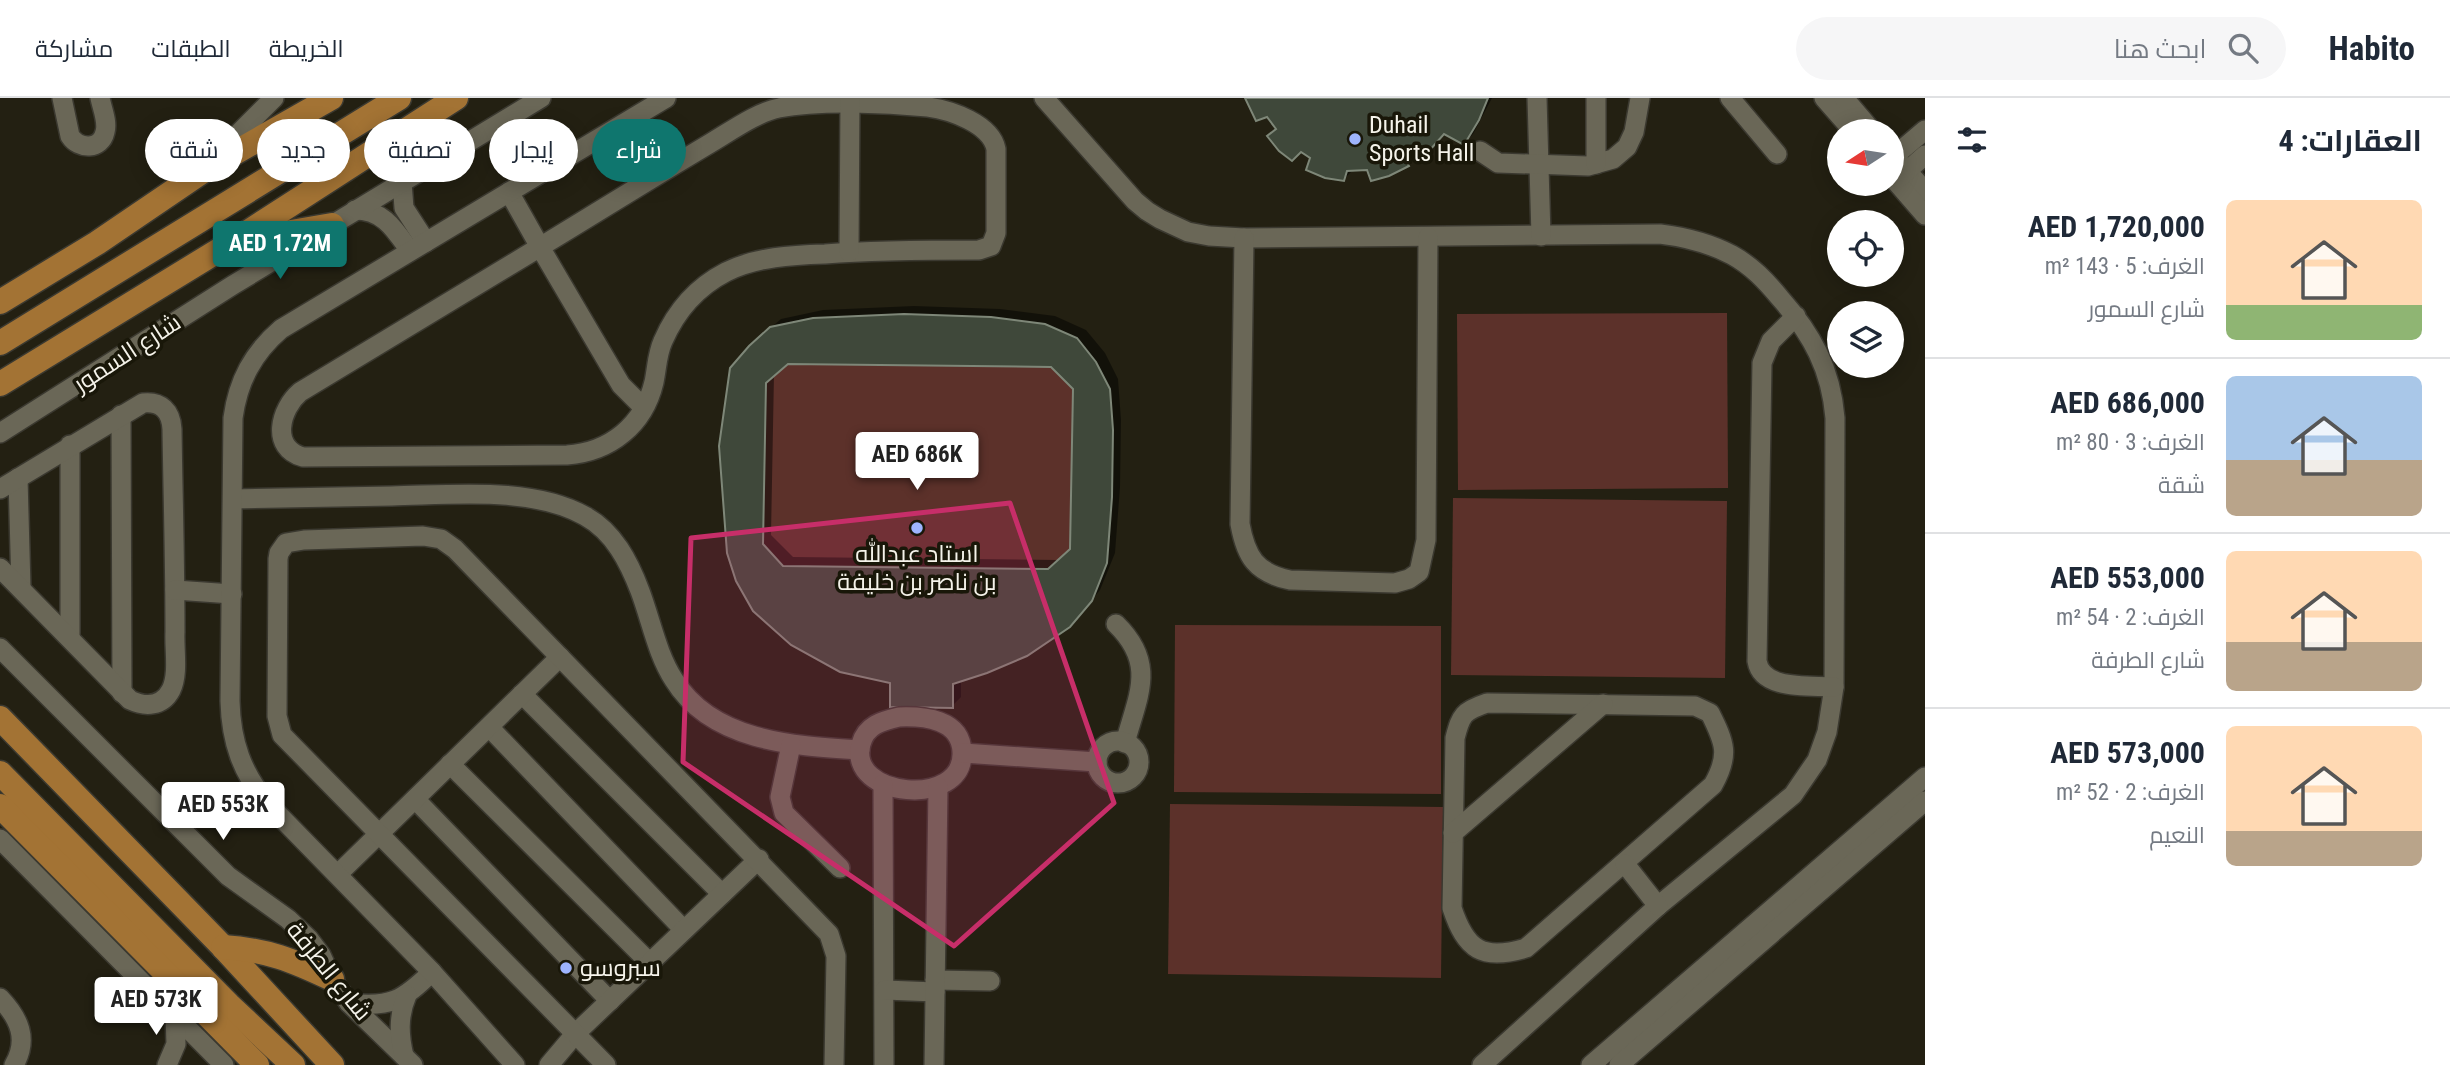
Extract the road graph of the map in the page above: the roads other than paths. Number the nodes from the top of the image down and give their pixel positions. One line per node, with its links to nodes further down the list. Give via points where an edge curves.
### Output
1 (62, 98): 2 (street, via 70,136 85,146 97,144 105,134)
2 (100, 98)
3 (274, 98): 19 (street)
4 (331, 98): 22 (main road)
5 (400, 98): 48 (main road)
6 (456, 98): 42 (main road, شارع السمور)
7 (541, 98): 21 (street, شارع السمور)
8 (666, 98): 35 (street)
9 (1044, 98): 41 (street, via 1147,211 1188,232)
10 (1537, 98): 29 (street)
11 (1596, 98): 28 (street)
12 (1640, 98): 28 (street, via 1627,147 1613,159)
13 (1730, 98): 24 (street)
14 (1824, 98): 17 (street)
15 (1844, 98): 18 (street)
16 (850, 101): 44 (street, via 769,111); 45 (street); 45 (street, via 949,110 991,136 996,149 996,233 991,246 979,250)
17 (1842, 119)
18 (1862, 119)
19 (243, 130)
20 (1925, 130): 25 (street)
21 (475, 138)
22 (243, 148)
23 (1480, 151): 29 (street, via 1498,163)
24 (1777, 154)
25 (1904, 155)
26 (1925, 155): 27 (street)
27 (1904, 163)
28 (1596, 164): 29 (street)
29 (1539, 165): 39 (street)
30 (1904, 174): 34 (street)
31 (1904, 181): 37 (street)
32 (187, 182): 46 (main road)
33 (402, 182): 36 (street, شارع السمور); 43 (street, via 404,208)
34 (1925, 191)
35 (509, 192): 43 (street); 44 (street)
36 (355, 210): 38 (street, شارع السمور); 43 (street, via 386,219)
37 (1925, 215)
38 (332, 225): 42 (main road); 52 (street, شارع السمور)
39 (1541, 236): 40 (street); 47 (street, via 1660,234 1697,241 1748,264)
40 (1428, 237): 41 (street); 41 (street, via 1426,540 1419,572 1395,583 1290,580 1276,577 1247,552 1240,524)
41 (1244, 238)
42 (234, 242): 49 (main road, شارع السمور)
43 (418, 247): 56 (street, via 281,329 260,350 244,375 235,403)
44 (540, 247): 50 (street, via 621,385); 50 (street, via 300,392 287,404 282,418 286,443 303,457 580,454 614,442)
45 (849, 252): 50 (street, via 764,260 709,282 672,323)
46 (0, 303)
47 (1796, 316): 65 (street, via 1820,355 1834,399); 65 (street, via 1771,341 1762,363 1757,661 1760,671 1773,682)
48 (0, 343)
49 (0, 384)
50 (643, 407)
51 (121, 415): 53 (street); 59 (street, via 152,402 172,419); 66 (street)
52 (0, 433)
53 (70, 445): 54 (street); 62 (street)
54 (18, 478): 55 (street); 58 (street)
55 (0, 489)
56 (233, 499): 60 (street); 72 (street, via 463,494 526,497 567,508 603,528 632,567 662,655 690,702 715,720)
57 (0, 568): 58 (street)
58 (21, 588): 62 (street)
59 (175, 590): 60 (street); 66 (street, via 170,691 158,703 148,705)
60 (232, 594): 91 (street, via 231,719 238,756 268,804)
61 (1116, 624): 71 (street, via 1139,654 1141,670 1140,691)
62 (70, 637): 66 (street)
63 (0, 648): 98 (street, شارع الطرفة, via 228,876 298,929 321,955)
64 (560, 657): 67 (street); 85 (street, via 441,539 304,540 282,547 278,559 279,729); 88 (street)
65 (1834, 687): 93 (street, via 1823,746 1802,784)
66 (122, 694)
67 (522, 694): 70 (street); 92 (street)
68 (1603, 704): 84 (street); 84 (street, via 1486,703 1469,709 1460,719 1455,738); 89 (street, via 1695,706 1710,713 1725,745 1723,767 1713,785)
69 (0, 718): 95 (main road)
70 (489, 727): 76 (street); 94 (street)
71 (1125, 743): 75 (street, via 1110,743); 75 (street, via 1133,748 1138,765 1129,780 1121,783 1104,778)
72 (791, 745): 73 (street); 90 (street, via 780,797 783,813)
73 (860, 750): 74 (street, via 862,739 877,723 910,717 933,719 950,727); 79 (street, via 866,771)
74 (963, 753): 75 (street); 80 (street, via 956,774)
75 (1097, 762)
76 (450, 764): 81 (street); 96 (street)
77 (0, 773): 113 (main road)
78 (1925, 777): 87 (street)
79 (883, 784): 80 (street); 101 (street)
80 (938, 787): 100 (street)
81 (415, 799): 85 (street); 104 (street)
82 (1925, 801): 87 (street)
83 (0, 806): 112 (main road)
84 (1454, 833): 89 (street, via 1452,908 1460,932 1475,948 1491,953 1526,948)
85 (379, 834): 91 (street); 107 (street)
86 (0, 839): 106 (street)
87 (1864, 842): 122 (street); 123 (street)
88 (758, 859): 92 (street); 118 (street, via 834,944)
89 (1625, 864): 93 (street)
90 (840, 868)
91 (338, 874): 97 (street)
92 (722, 894): 94 (street)
93 (1658, 906): 121 (street)
94 (684, 930): 96 (street)
95 (223, 947): 98 (main road, via 290,958); 114 (main road)
96 (650, 963): 104 (street)
97 (432, 972): 102 (street); 115 (street)
98 (332, 979): 105 (street, شارع الطرفة)
99 (990, 981): 100 (street)
100 (935, 986): 101 (street); 120 (street)
101 (885, 990): 119 (street)
102 (407, 995): 105 (street, via 379,1004); 108 (street, via 400,1038)
103 (0, 998): 109 (street, via 16,1016 21,1030)
104 (610, 1001): 107 (street)
105 (349, 1003): 108 (street, شارع الطرفة)
106 (175, 1015): 110 (street, via 176,1044); 111 (street)
107 (576, 1033): 116 (street); 117 (street)
108 (409, 1061)
109 (14, 1065)
110 (167, 1065)
111 (224, 1065)
112 (257, 1065)
113 (293, 1065)
114 (332, 1065)
115 (515, 1065)
116 (550, 1065)
117 (606, 1065)
118 (834, 1065)
119 (884, 1065)
120 (934, 1065)
121 (1482, 1065)
122 (1591, 1065)
123 (1619, 1065)

